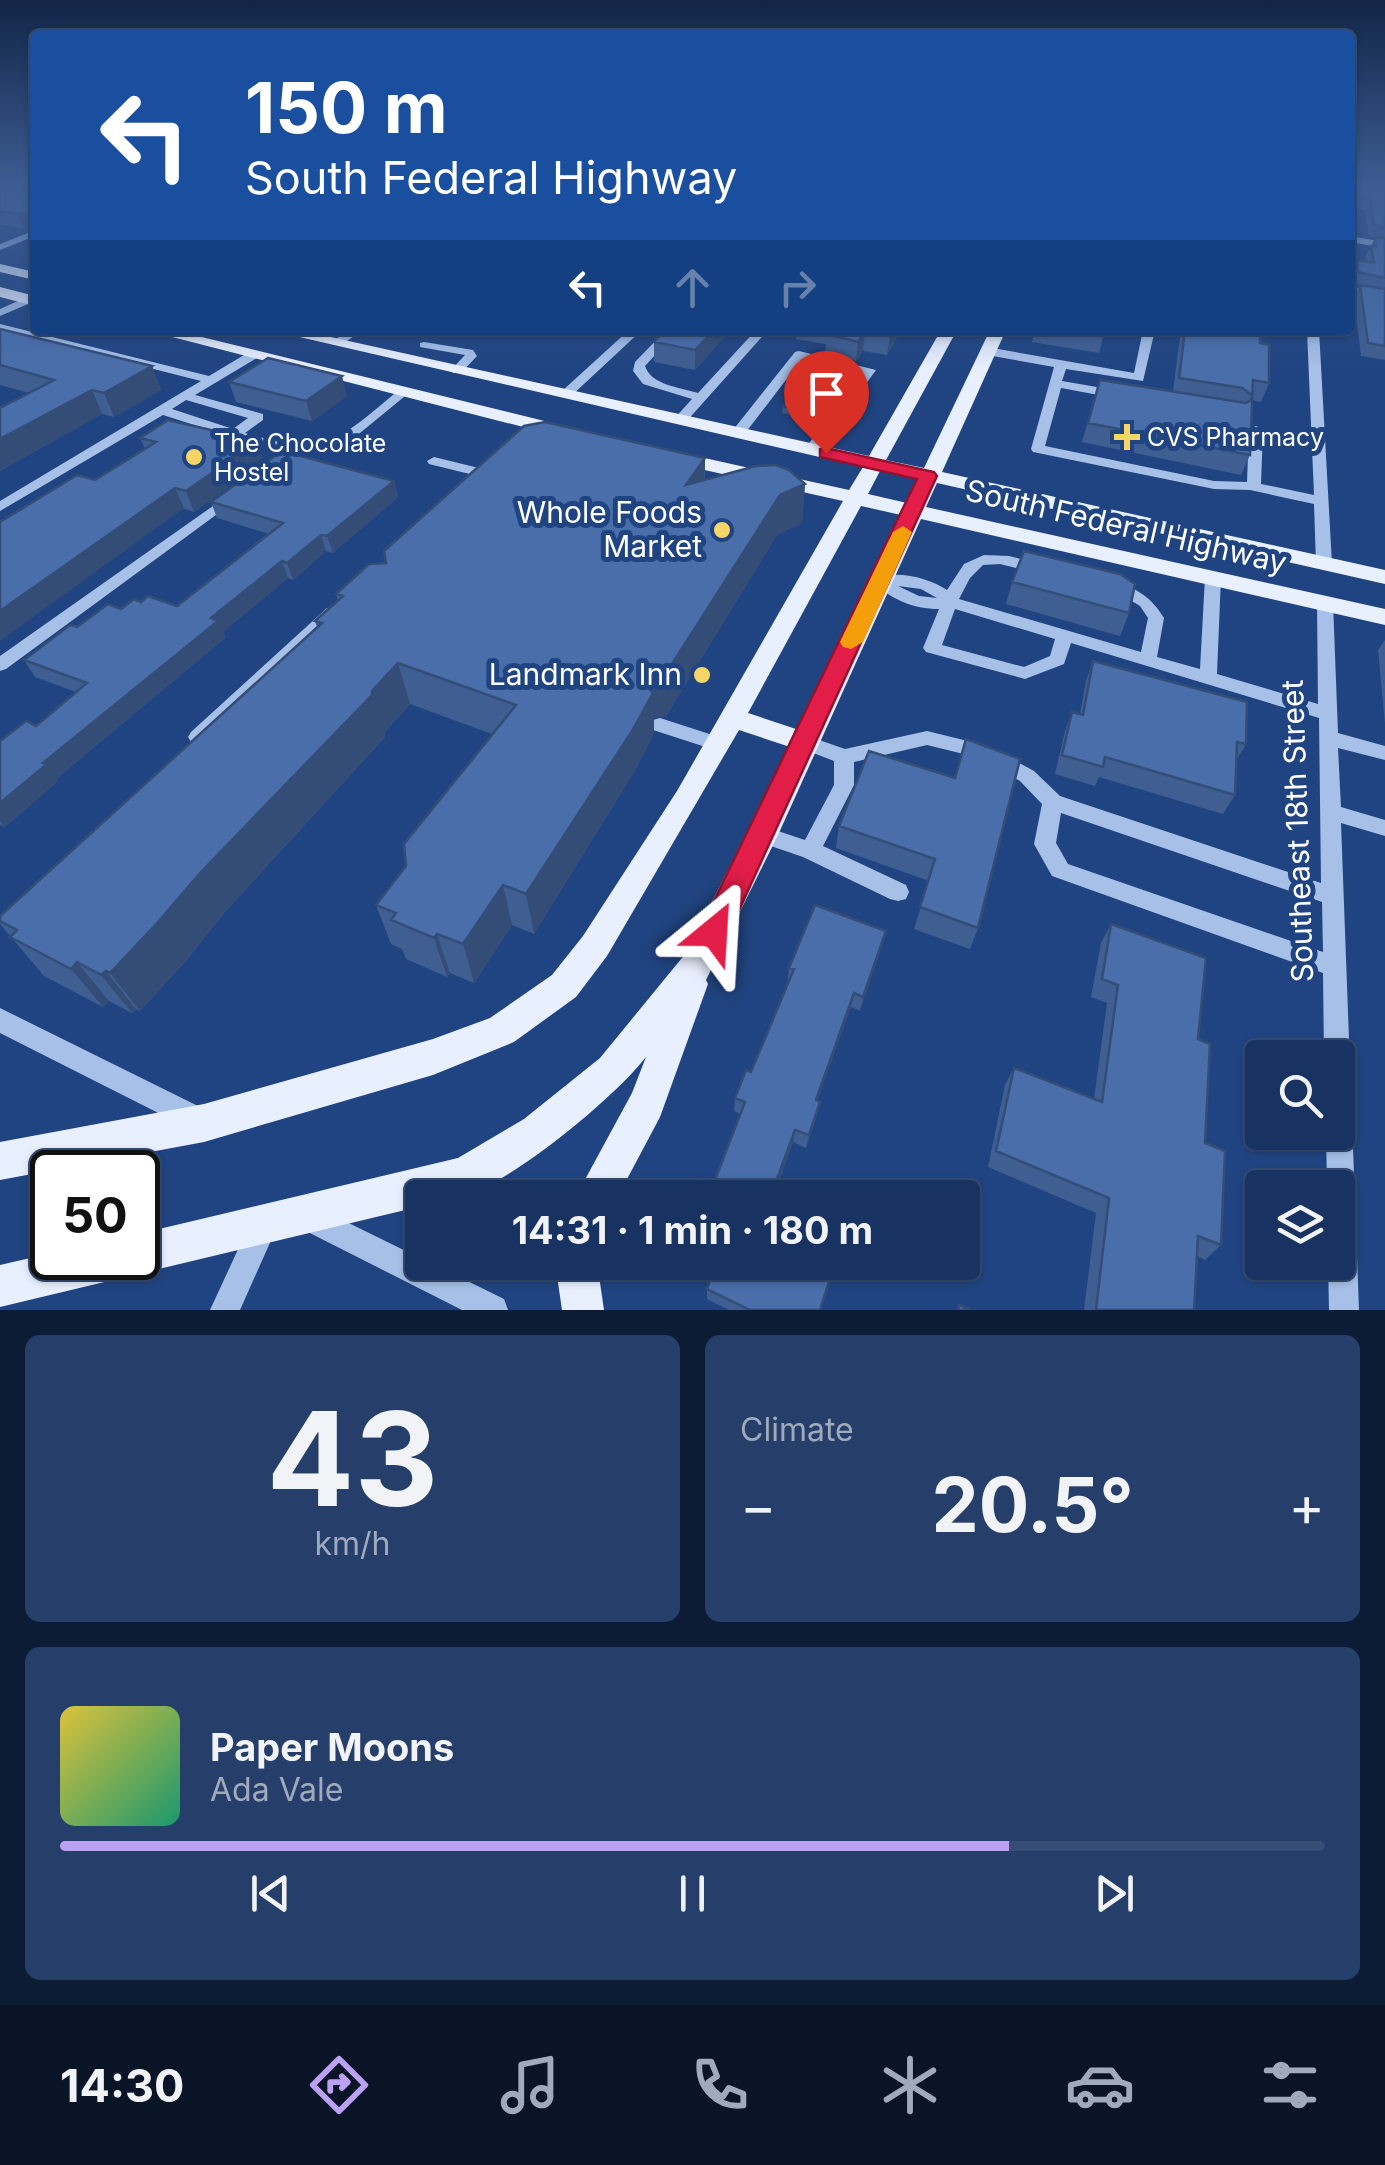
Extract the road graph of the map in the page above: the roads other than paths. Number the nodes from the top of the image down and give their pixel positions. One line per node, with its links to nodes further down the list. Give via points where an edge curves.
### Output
1 (0, 268): 2 (main road)
2 (30, 275)
3 (1355, 291): 6 (street)
4 (1, 292): 5 (main road)
5 (30, 296)
6 (1385, 296)
7 (30, 298): 8 (street)
8 (0, 313)
9 (0, 327): 10 (street)
10 (30, 335)
11 (32, 335): 28 (street)
12 (173, 335): 24 (main road)
13 (306, 335): 22 (main road, South Federal Highway)
14 (349, 335): 22 (street)
15 (631, 335): 31 (street)
16 (667, 335): 34 (street, via 639,372 647,381)
17 (758, 335): 34 (street)
18 (946, 335): 45 (main road)
19 (996, 335): 23 (main road)
20 (1149, 335): 26 (street, via 1139,378)
21 (1313, 335): 50 (street)
22 (337, 343): 25 (main road, South Federal Highway)
23 (988, 351): 26 (street); 47 (main road)
24 (253, 355): 28 (street); 30 (main road)
25 (410, 360): 27 (main road, South Federal Highway); 27 (street, via 421,340 468,352)
26 (1062, 364): 29 (street)
27 (457, 370): 31 (main road, South Federal Highway)
28 (211, 380): 32 (street)
29 (1056, 384): 33 (street); 48 (street, via 1038,449 1214,485)
30 (404, 392): 40 (main road, via 528,430); 41 (street, via 346,438)
31 (566, 394): 36 (main road, South Federal Highway)
32 (184, 396): 35 (street); 38 (street, via 258,417)
33 (1127, 396)
34 (701, 398): 36 (street)
35 (161, 410): 38 (street); 51 (street)
36 (680, 420): 39 (main road, South Federal Highway)
37 (1256, 430): 48 (street)
38 (237, 432): 41 (street)
39 (738, 434): 42 (main road, South Federal Highway); 42 (street, via 800,355 870,370)
40 (592, 438)
41 (299, 447): 65 (street)
42 (811, 450): 45 (main road, South Federal Highway)
43 (650, 451): 49 (main road, South Federal Highway)
44 (434, 461): 46 (street)
45 (876, 464): 47 (main road, South Federal Highway); 49 (main road)
46 (481, 473)
47 (928, 476): 52 (main road); 53 (main road, South Federal Highway)
48 (1253, 486): 50 (street)
49 (857, 497): 52 (main road, South Federal Highway); 69 (main road)
50 (1321, 501): 53 (street)
51 (0, 508)
52 (913, 510): 55 (main road, South Federal Highway); 57 (main road)
53 (1324, 564): 56 (main road, South Federal Highway)
54 (1050, 570): 60 (street, via 978,561)
55 (1214, 577): 61 (main road, South Federal Highway); 66 (street)
56 (1385, 578)
57 (880, 581): 60 (street, via 901,597 932,606); 71 (main road)
58 (1106, 584): 64 (street, via 1146,602 1156,618)
59 (343, 602): 72 (street)
60 (950, 602): 63 (street); 63 (street, via 932,648 1025,673 1058,660)
61 (1325, 603): 62 (main road, South Federal Highway); 67 (street, Southeast 18th Street)
62 (1385, 616)
63 (1064, 636): 64 (street)
64 (1148, 660): 66 (street)
65 (0, 666)
66 (1208, 678): 67 (street)
67 (1328, 714): 70 (street, Southeast 18th Street)
68 (660, 725): 69 (street)
69 (725, 731): 71 (main road); 86 (main road, via 564,986 502,1030 433,1058)
70 (1328, 738): 73 (street); 76 (street, Southeast 18th Street)
71 (805, 742): 74 (street); 78 (main road)
72 (186, 748)
73 (1385, 753)
74 (844, 757): 75 (street, via 927,738 981,751 1026,776); 79 (street, via 844,785)
75 (1054, 802): 81 (street); 83 (street, via 1045,844 1060,870)
76 (1330, 812): 77 (street); 81 (street, Southeast 18th Street)
77 (1385, 828)
78 (762, 835): 79 (street); 82 (main road)
79 (810, 850): 80 (street)
80 (898, 892)
81 (1333, 896): 83 (street, Southeast 18th Street)
82 (698, 964): 89 (main road, via 646,1104); 90 (main road, via 613,1070 537,1132 465,1176)
83 (1335, 967): 85 (street, Southeast 18th Street)
84 (0, 1020): 86 (street)
85 (1337, 1040)
86 (204, 1122): 88 (main road)
87 (1340, 1150): 99 (street)
88 (0, 1161)
89 (605, 1180)
90 (308, 1217): 91 (main road); 97 (street)
91 (263, 1227): 92 (main road); 96 (street)
92 (160, 1250)
93 (30, 1279): 95 (main road)
94 (579, 1280): 98 (main road)
95 (0, 1286)
96 (225, 1310)
97 (493, 1310)
98 (583, 1310)
99 (1344, 1310)

